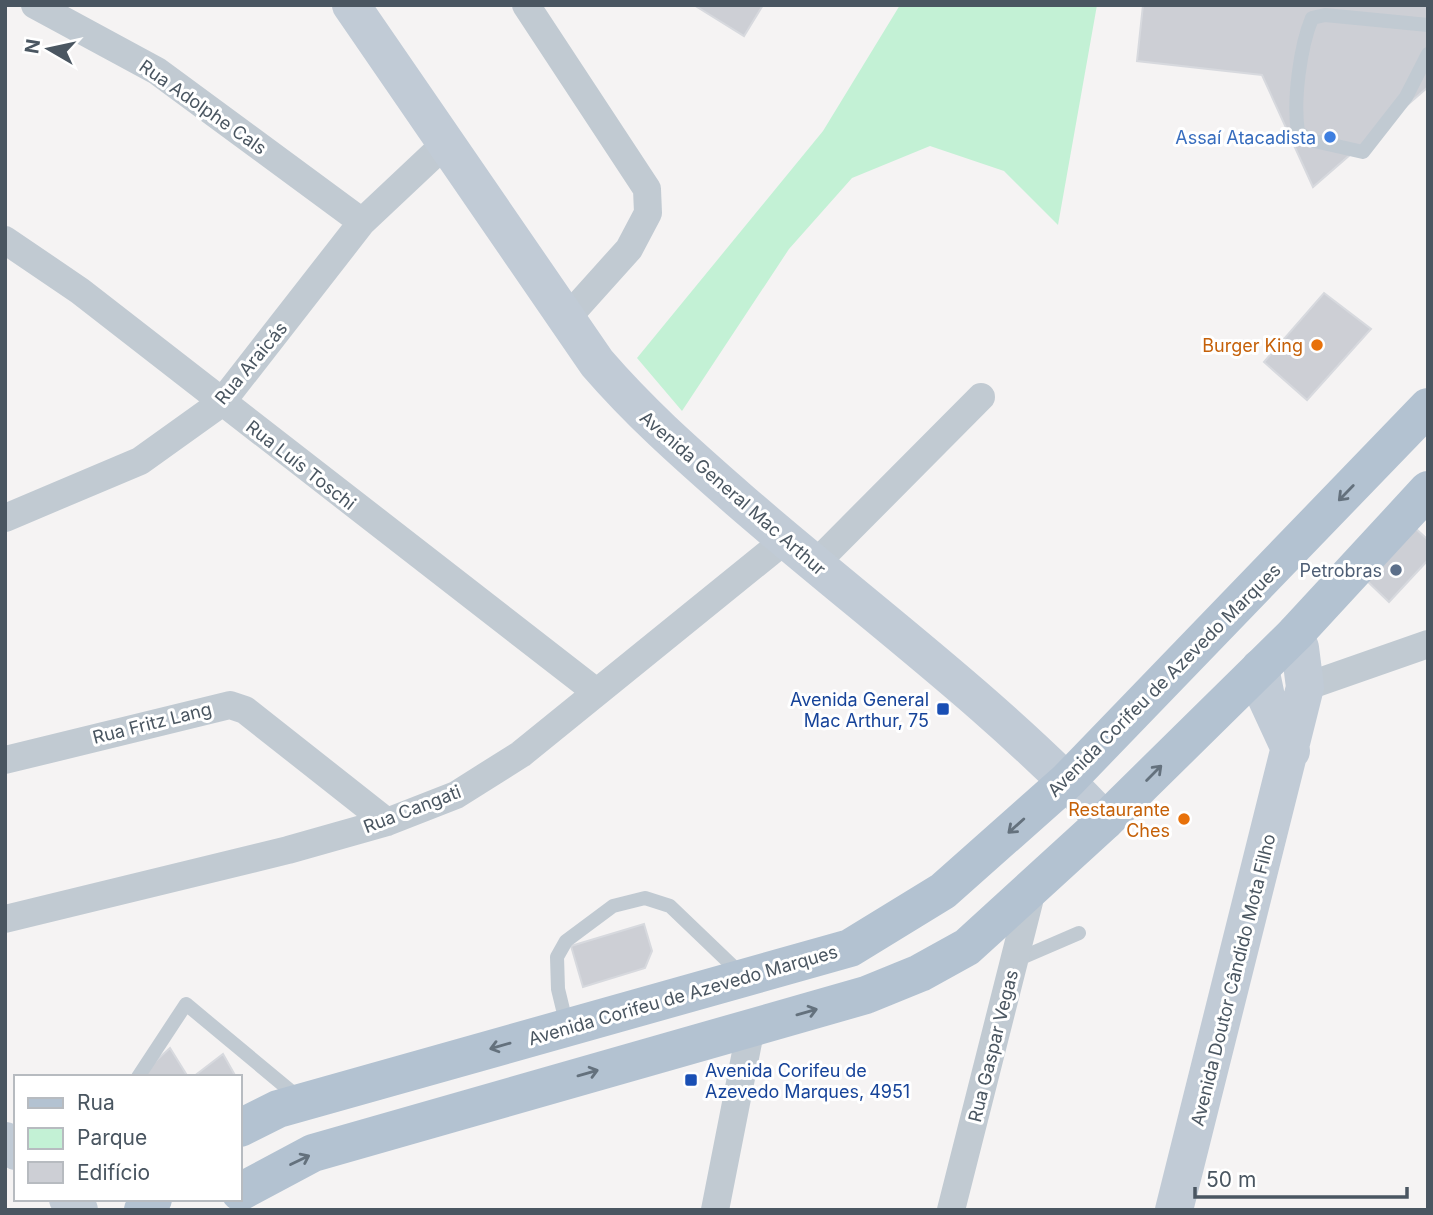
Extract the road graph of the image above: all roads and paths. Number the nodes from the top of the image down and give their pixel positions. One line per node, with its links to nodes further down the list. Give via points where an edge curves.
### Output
1 (35, 5): 7 (street, Rua Adolphe Cals, via 157,71)
2 (351, 5): 6 (street, Avenida General Mac Arthur)
3 (526, 5): 9 (street, via 647,189 648,213 629,249)
4 (1428, 25): 5 (lane, via 1325,15 1312,18 1299,79 1298,132 1310,140 1363,152 1406,97)
5 (1428, 54)
6 (447, 142): 7 (street, Rua Araicás); 9 (street, Avenida General Mac Arthur)
7 (362, 222): 11 (street, Rua Araicás)
8 (5, 240): 11 (street, Rua Luís Toschi, via 80,291)
9 (567, 318): 15 (street, Avenida General Mac Arthur, via 597,363 639,412)
10 (981, 397): 16 (street)
11 (221, 403): 14 (street, Rua Araicás, via 140,461); 22 (street, Rua Luís Toschi)
12 (1428, 407): 17 (main road, Avenida Corifeu de Azevedo Marques, one-way to 17)
13 (1428, 490): 18 (main road)
14 (5, 518)
15 (786, 540): 16 (street, Avenida General Mac Arthur); 22 (street, Rua Cangati)
16 (815, 564): 25 (street, Avenida General Mac Arthur)
17 (1247, 596): 20 (main road); 25 (main road, Avenida Corifeu de Azevedo Marques)
18 (1294, 634): 20 (main road); 21 (street, Avenida Doutor Cândido Mota Filho)
19 (1428, 644): 21 (street)
20 (1260, 668): 23 (street, via 1266,697); 26 (main road, one-way to 20)
21 (1305, 687): 23 (street, Avenida Doutor Cândido Mota Filho)
22 (595, 691): 27 (street, Rua Cangati, via 521,754 467,788)
23 (1291, 751): 41 (street, Avenida Doutor Cândido Mota Filho)
24 (5, 760): 27 (street, Rua Fritz Lang, via 230,705 245,710)
25 (1067, 781): 26 (street, Avenida General Mac Arthur); 32 (main road, Avenida Corifeu de Azevedo Marques, one-way to 32, via 943,891 850,948)
26 (1105, 821): 28 (main road)
27 (387, 822): 29 (street, Rua Cangati)
28 (1034, 883): 31 (street, Rua Gaspar Vegas); 34 (main road, one-way to 28, via 866,995 920,973 967,947)
29 (5, 919)
30 (1079, 933): 31 (lane)
31 (1014, 961): 40 (street, Rua Gaspar Vegas)
32 (745, 977): 33 (main road, Avenida Corifeu de Azevedo Marques); 33 (lane, via 670,906 645,898 613,906 566,941 556,957)
33 (567, 1027): 36 (main road, Avenida Corifeu de Azevedo Marques, one-way to 36)
34 (751, 1027): 38 (main road, one-way to 34, via 313,1153); 39 (street)
35 (139, 1075): 36 (lane, via 186,1004)
36 (303, 1102): 37 (main road, Avenida Corifeu de Azevedo Marques)
37 (242, 1127)
38 (242, 1191)
39 (715, 1210)
40 (951, 1210)
41 (1174, 1210)

